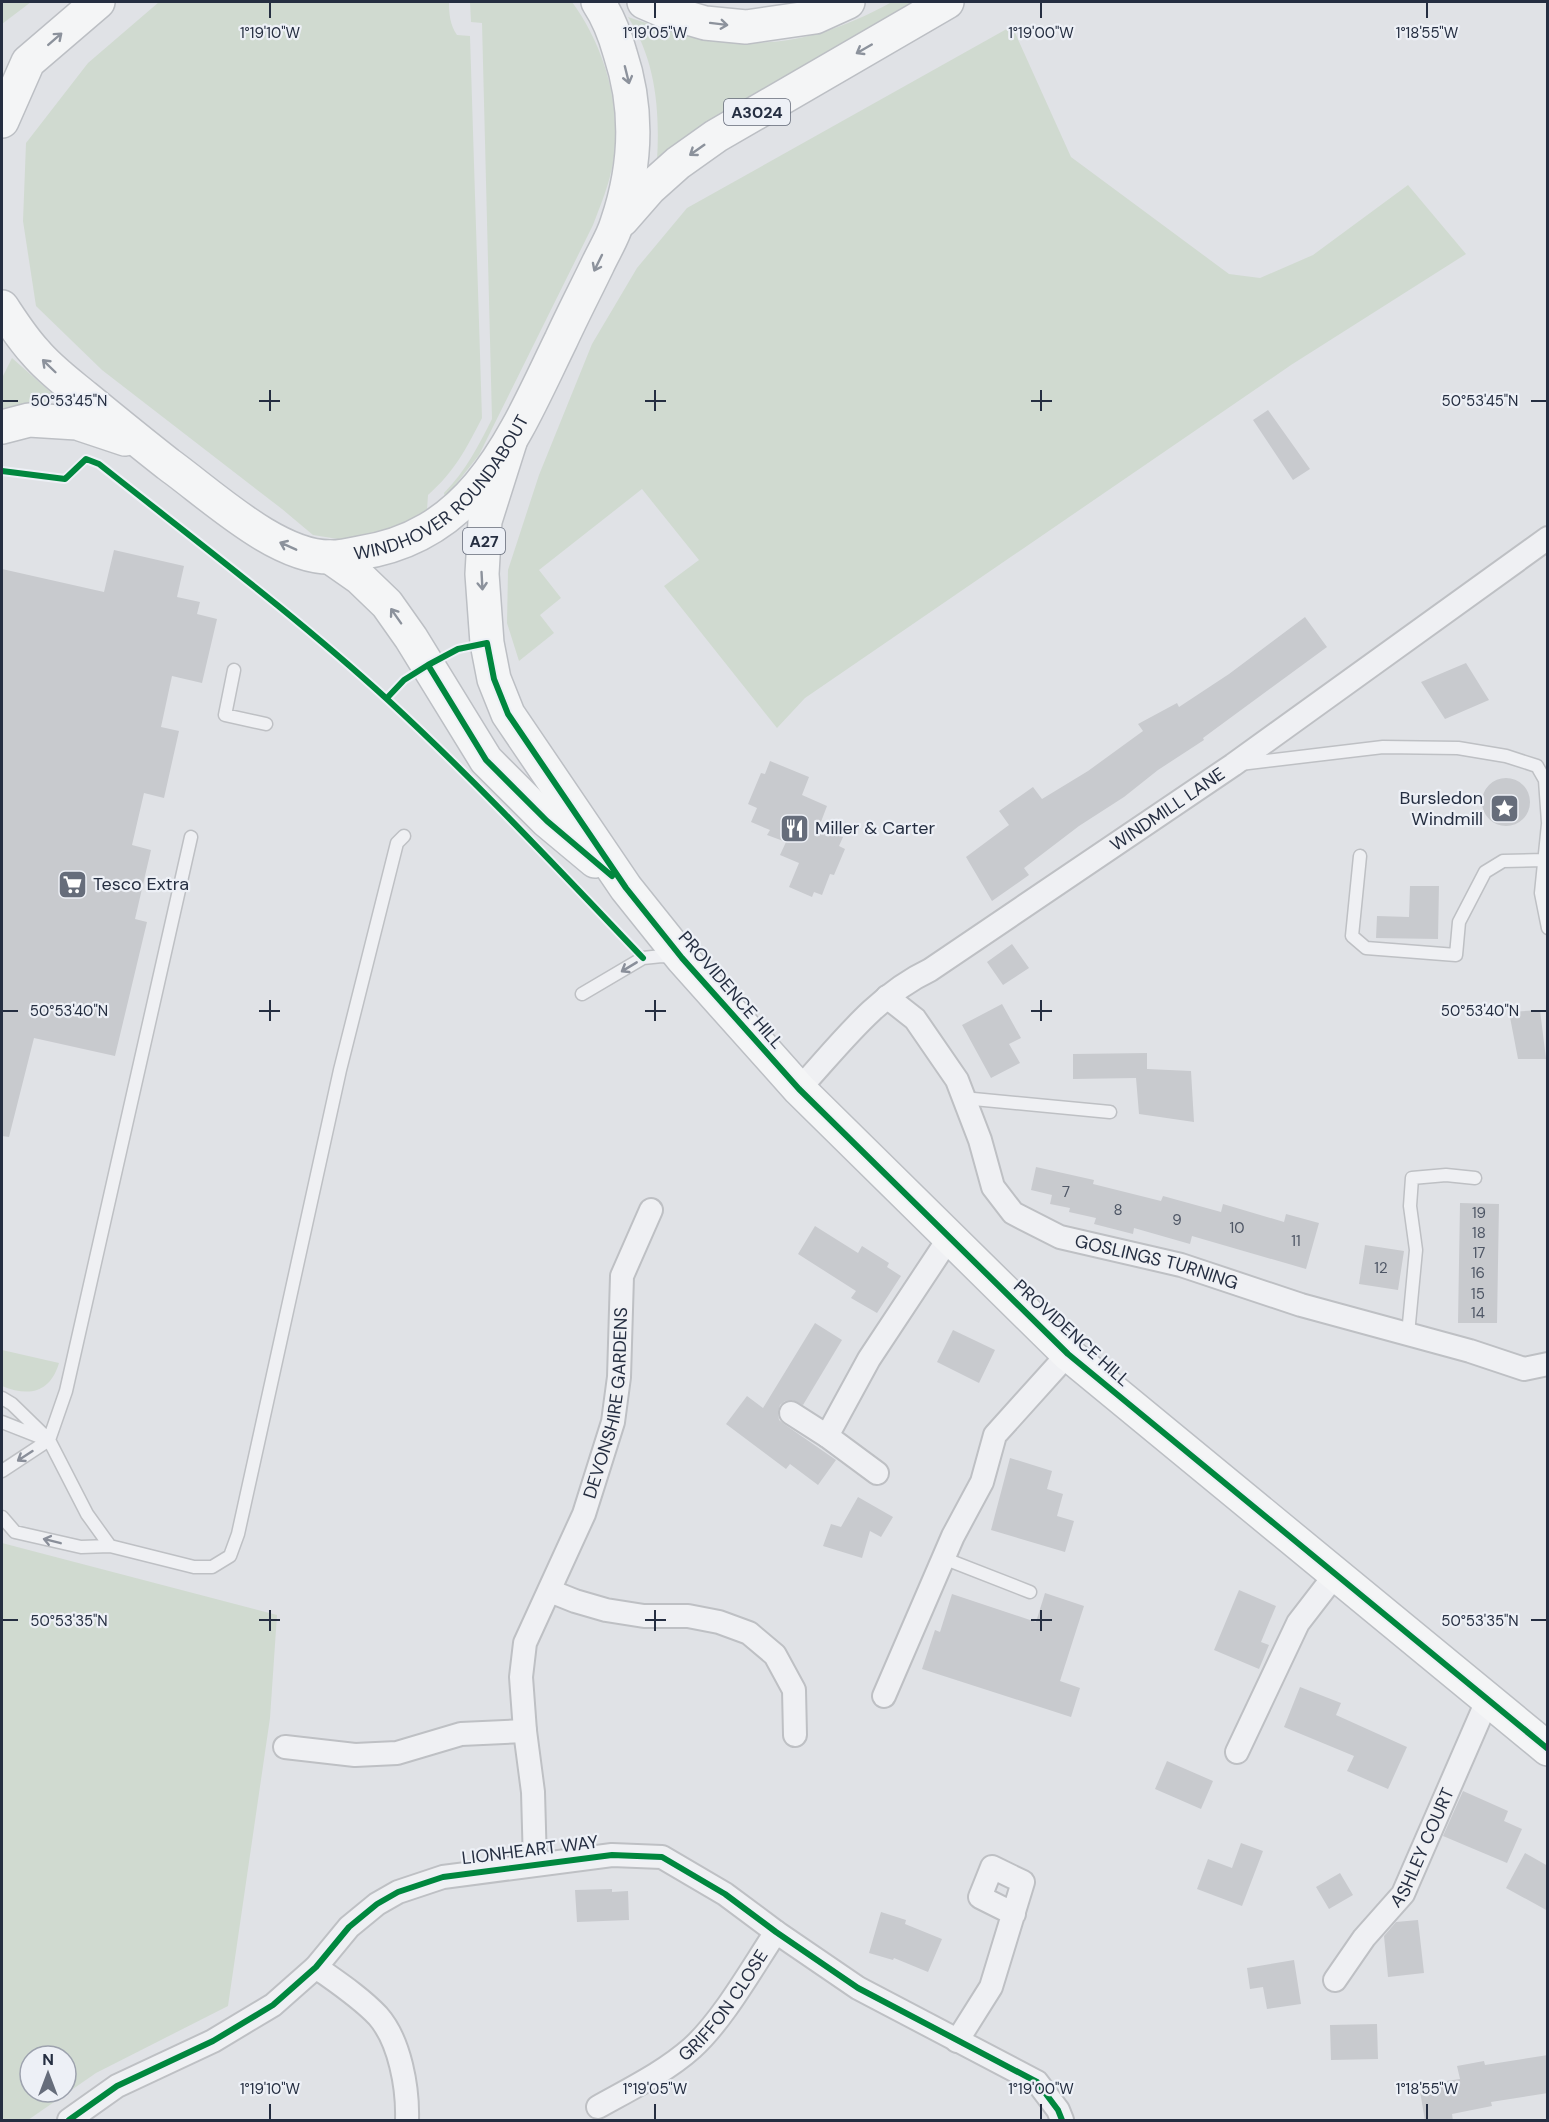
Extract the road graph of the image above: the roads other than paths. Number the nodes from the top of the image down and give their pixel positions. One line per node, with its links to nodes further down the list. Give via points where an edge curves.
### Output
1 (98, 2): 6 (main road, one-way to 1)
2 (598, 2): 8 (main road, WINDHOVER ROUNDABOUT, one-way to 8, via 628,75 633,107 634,147)
3 (644, 2): 4 (main road, one-way to 4, via 705,22 746,27 815,17)
4 (848, 2)
5 (947, 2): 8 (main road, A3024, one-way to 8, via 716,136 650,188)
6 (15, 67): 7 (main road)
7 (2, 121)
8 (616, 226): 11 (main road, WINDHOVER ROUNDABOUT, one-way to 11)
9 (2, 307): 12 (main road, WINDHOVER ROUNDABOUT, one-way to 9, via 36,354)
10 (2, 427): 12 (main road, via 29,420 77,423)
11 (510, 442): 14 (main road, WINDHOVER ROUNDABOUT, via 477,488 435,527 394,546); 24 (main road, PROVIDENCE HILL / A27, one-way to 24, via 485,521 482,574 494,679 508,714)
12 (144, 446): 14 (main road, WINDHOVER ROUNDABOUT, one-way to 12, via 290,549 246,523)
13 (1548, 538): 17 (street, WINDMILL LANE)
14 (330, 558): 24 (main road, PROVIDENCE HILL / A27, one-way to 14, via 547,820 486,759 387,604 360,578)
15 (234, 670): 16 (lane, via 225,715)
16 (266, 724)
17 (1233, 765): 18 (lane, via 1383,747 1458,748 1537,766); 28 (street, WINDMILL LANE)
18 (1546, 779): 19 (lane)
19 (1548, 823): 23 (lane)
20 (404, 836): 46 (lane, via 397,843 345,1049 230,1556 212,1567 194,1567)
21 (191, 837): 42 (lane, via 66,1392)
22 (1360, 856): 23 (lane, via 1352,936 1366,948 1456,955 1459,922 1485,872 1503,861)
23 (1544, 860): 25 (lane, via 1541,893)
24 (626, 888): 26 (main road, PROVIDENCE HILL / A27)
25 (1548, 928)
26 (682, 958): 27 (lane, one-way to 27, via 643,958); 29 (main road, PROVIDENCE HILL / A27)
27 (582, 994)
28 (887, 997): 29 (street, WINDMILL LANE, via 856,1025); 30 (street, GOSLINGS TURNING, via 915,1019 957,1080)
29 (799, 1089): 34 (main road, PROVIDENCE HILL / A27)
30 (963, 1098): 31 (lane); 35 (street, GOSLINGS TURNING, via 993,1187 1013,1213 1060,1237 1181,1265 1301,1305)
31 (1110, 1112)
32 (1475, 1179): 35 (lane, via 1446,1174 1412,1178 1410,1206 1416,1250)
33 (651, 1210): 49 (street, DEVONSHIRE GARDENS, via 622,1276 619,1377 613,1422 584,1514)
34 (949, 1238): 36 (main road, PROVIDENCE HILL / A27); 41 (street, via 869,1359)
35 (1408, 1334): 37 (street, GOSLINGS TURNING, via 1524,1369)
36 (1068, 1354): 47 (street, via 995,1435 982,1482); 48 (main road, PROVIDENCE HILL / A27)
37 (1548, 1364)
38 (2, 1398): 42 (lane)
39 (791, 1413): 41 (street)
40 (2, 1422): 42 (lane)
41 (826, 1436): 44 (street)
42 (49, 1440): 43 (lane, one-way to 43); 46 (lane, via 87,1514)
43 (2, 1471)
44 (877, 1473)
45 (2, 1517): 46 (lane, one-way to 45, via 81,1547 15,1532)
46 (110, 1546)
47 (943, 1558): 50 (lane); 51 (street)
48 (1335, 1575): 52 (main road, PROVIDENCE HILL / A27); 57 (street, via 1298,1623)
49 (550, 1591): 53 (street, DEVONSHIRE GARDENS, via 525,1643 521,1677); 54 (street, via 606,1610 644,1616 688,1616 719,1622 749,1634 775,1655 803,1691)
50 (1030, 1592)
51 (884, 1696)
52 (1487, 1701): 56 (main road, PROVIDENCE HILL / A27); 62 (street, ASHLEY COURT, via 1403,1894 1364,1938)
53 (525, 1731): 55 (street, via 461,1734 397,1753 355,1755); 58 (street, DEVONSHIRE GARDENS, via 533,1792)
54 (795, 1735)
55 (285, 1747)
56 (1548, 1749)
57 (1237, 1752)
58 (535, 1864): 60 (street, LIONHEART WAY, via 612,1855 662,1857 725,1894); 61 (street, LIONHEART WAY, via 443,1877 398,1892 349,1927)
59 (1014, 1914): 63 (street, via 991,1987)
60 (776, 1932): 63 (street, LIONHEART WAY, via 858,1988); 64 (street, GRIFFON CLOSE, via 724,2011 693,2048)
61 (316, 1967): 65 (street, LIONHEART WAY, via 273,2005 239,2027 117,2086); 66 (street, via 379,2017 404,2074)
62 (1335, 1980)
63 (957, 2041): 67 (street, LIONHEART WAY, via 1036,2082)
64 (598, 2107)
65 (69, 2121)
66 (407, 2121)
67 (1062, 2121)

